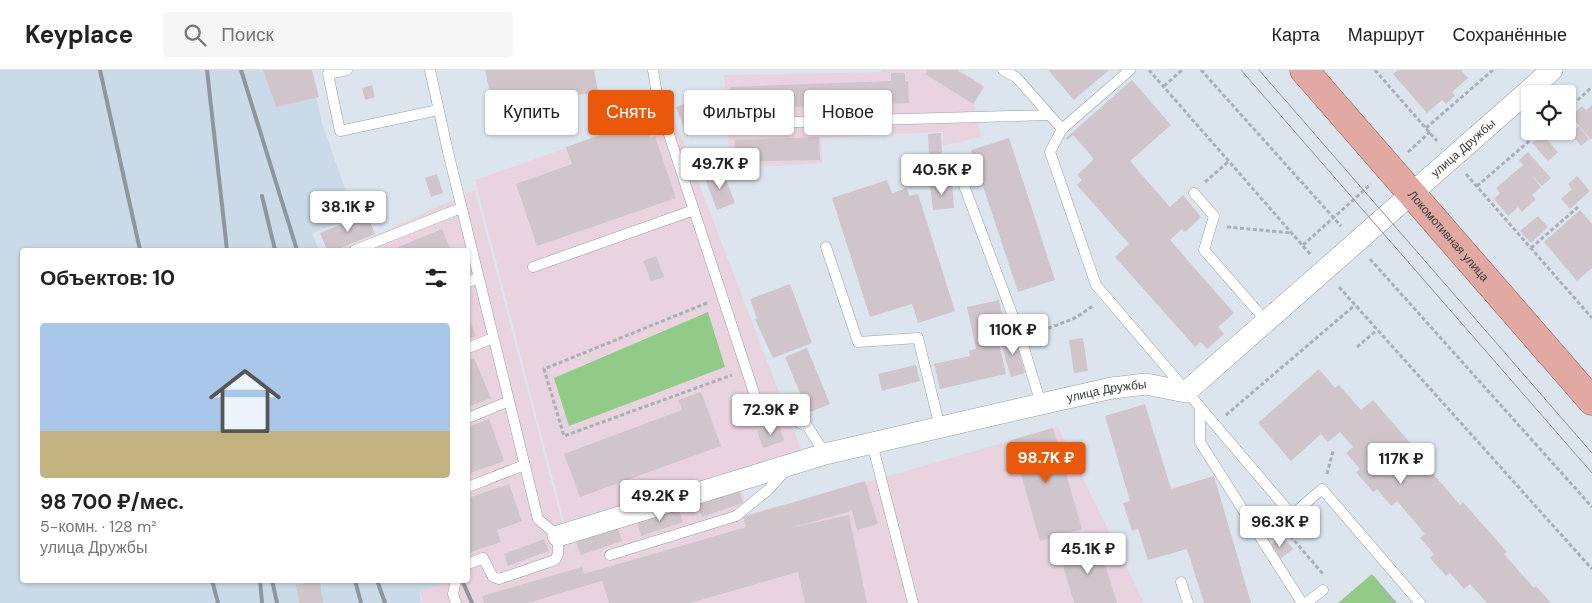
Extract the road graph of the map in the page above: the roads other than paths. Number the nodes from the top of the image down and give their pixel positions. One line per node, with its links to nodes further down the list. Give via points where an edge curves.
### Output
1 (347, 70): 8 (lane, via 328,74 340,131)
2 (430, 70): 8 (lane)
3 (653, 70): 16 (lane, via 658,101)
4 (1003, 70): 9 (lane, via 1016,77)
5 (1130, 70): 11 (lane)
6 (1304, 70): 14 (main road, Локомотивная улица)
7 (1552, 70): 14 (street, улица Дружбы)
8 (438, 110): 15 (lane)
9 (1049, 115): 10 (lane); 11 (lane)
10 (794, 122)
11 (1062, 130): 25 (lane, via 1050,152 1096,285)
12 (956, 164): 28 (lane, via 1022,338)
13 (1194, 192): 22 (lane, via 1214,216 1204,250)
14 (1411, 193): 22 (street, улица Дружбы); 27 (main road, Локомотивная улица)
15 (461, 208): 18 (lane); 20 (lane)
16 (694, 210): 19 (lane); 32 (lane, via 756,399 808,427)
17 (826, 247): 30 (lane, via 858,342 918,338)
18 (360, 248)
19 (533, 267)
20 (478, 278): 21 (lane); 23 (lane)
21 (470, 281)
22 (1266, 321): 25 (street, улица Дружбы)
23 (493, 338): 24 (lane); 26 (lane)
24 (470, 347)
25 (1193, 399): 28 (street, улица Дружбы, via 1146,384); 45 (lane, via 1200,442); 47 (lane, via 1292,515 1322,489)
26 (509, 401): 29 (lane); 34 (lane)
27 (1592, 401)
28 (1042, 404): 30 (street, улица Дружбы)
29 (470, 417)
30 (940, 427): 31 (street, улица Дружбы)
31 (872, 443): 32 (street, улица Дружбы); 43 (lane)
32 (825, 454): 33 (street, улица Дружбы)
33 (792, 464): 36 (street, улица Дружбы); 37 (lane, via 768,490 736,516)
34 (524, 465): 35 (lane); 36 (lane, via 538,519)
35 (470, 485)
36 (558, 536): 38 (lane, via 555,560 499,579 493,578 483,558)
37 (610, 555)
38 (470, 563)
39 (1181, 582): 44 (lane)
40 (455, 583): 42 (lane, via 453,594)
41 (1323, 590): 46 (lane)
42 (456, 603)
43 (913, 603)
44 (1188, 603)
45 (1302, 603)
46 (1306, 603)
47 (1420, 603)

